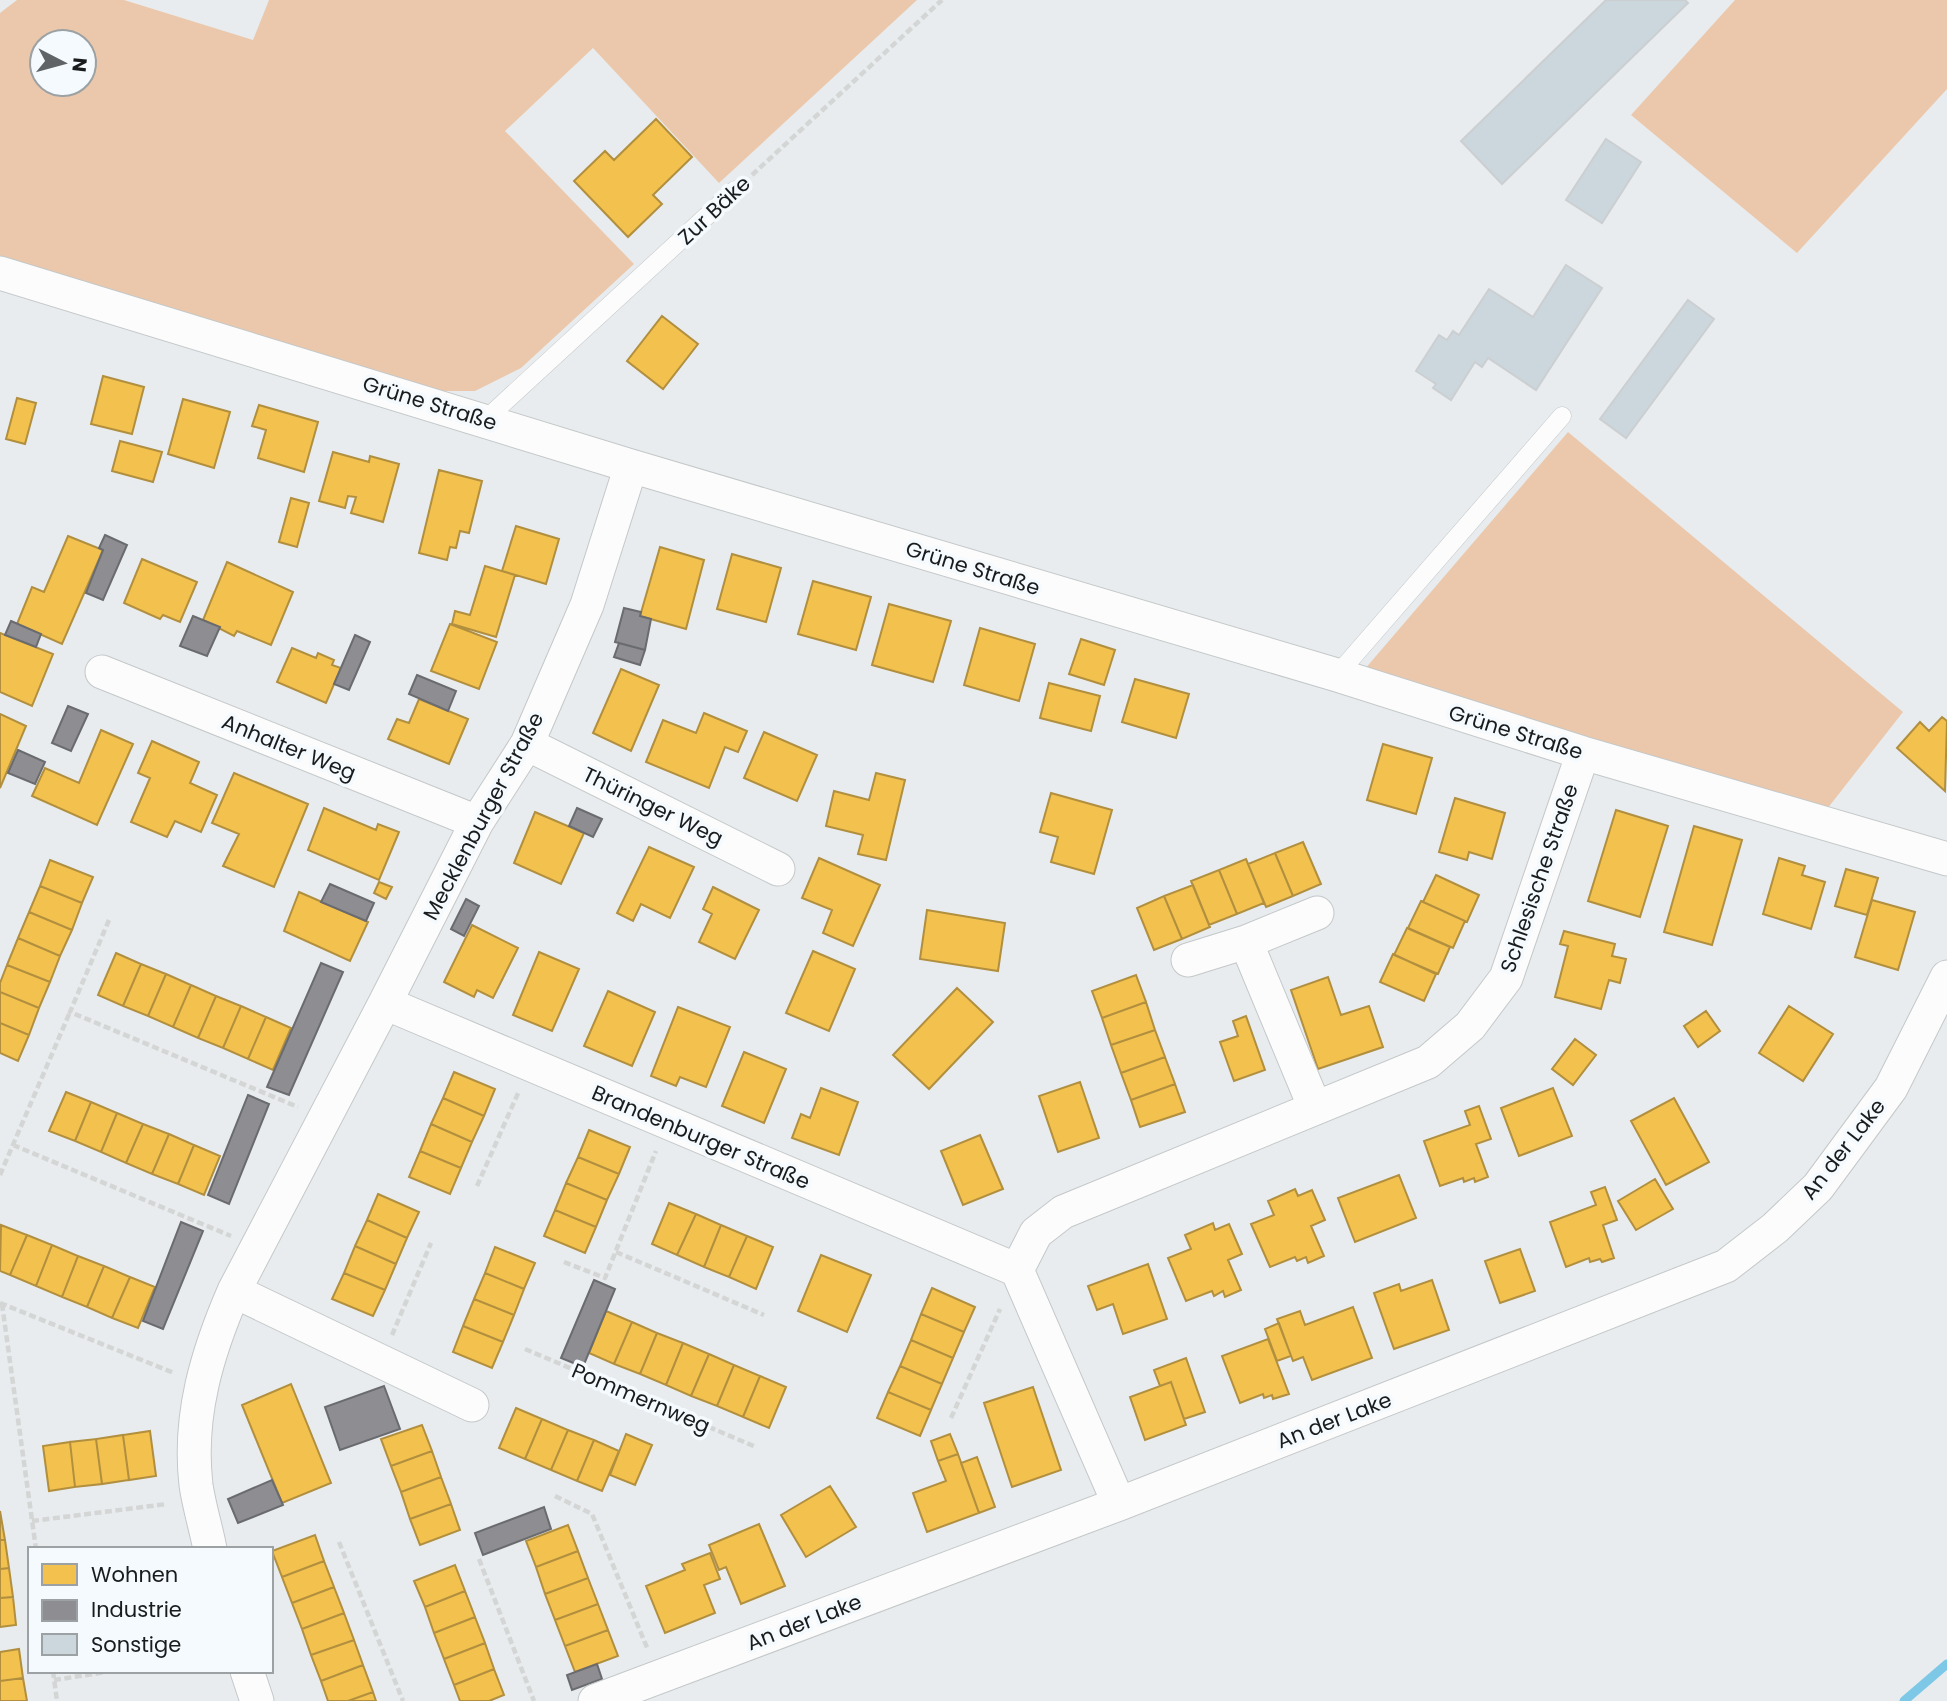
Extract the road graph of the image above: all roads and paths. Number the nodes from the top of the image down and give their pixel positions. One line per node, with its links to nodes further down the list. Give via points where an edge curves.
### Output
1 (942, 0): 2 (path, Zur Bäke)
2 (735, 190): 5 (lane, Zur Bäke)
3 (0, 273): 5 (street, Grüne Straße)
4 (1562, 416): 8 (lane)
5 (485, 420): 6 (street, Grüne Straße)
6 (631, 466): 8 (street, Grüne Straße); 9 (street, Mecklenburger Straße, via 587,605)
7 (102, 672): 11 (street, Anhalter Weg)
8 (1337, 675): 10 (street, Grüne Straße)
9 (527, 744): 11 (street, Mecklenburger Straße); 13 (street, Thüringer Weg)
10 (1583, 753): 12 (street, Grüne Straße); 22 (street, Schlesische Straße, via 1506,978 1469,1026 1428,1062)
11 (477, 821): 19 (street, Mecklenburger Straße)
12 (1947, 859)
13 (778, 869)
14 (1317, 913): 16 (street)
15 (110, 920): 20 (path)
16 (1246, 942): 17 (street); 22 (street)
17 (1188, 960)
18 (1947, 977): 44 (street, An der Lake, via 1891,1088 1818,1187 1726,1266)
19 (385, 1003): 21 (street, Brandenburger Straße); 23 (street, Mecklenburger Straße)
20 (70, 1012): 23 (path); 25 (path)
21 (531, 1065): 24 (street, Brandenburger Straße); 27 (path)
22 (1315, 1108): 32 (street, Schlesische Straße, via 1063,1212 1036,1233)
23 (326, 1117): 29 (street, Mecklenburger Straße)
24 (666, 1122): 30 (path); 32 (street, Brandenburger Straße)
25 (13, 1145): 26 (path); 29 (path)
26 (0, 1175)
27 (477, 1186)
28 (431, 1243): 37 (path)
29 (257, 1247): 33 (street, Mecklenburger Straße)
30 (616, 1252): 31 (path, via 605,1278); 35 (path)
31 (564, 1262)
32 (1017, 1270): 40 (path); 44 (street)
33 (234, 1291): 37 (street); 38 (street, Mecklenburger Straße)
34 (1, 1303): 38 (path); 45 (path)
35 (764, 1315)
36 (525, 1349): 41 (path, Pommernweg)
37 (382, 1362): 39 (street)
38 (201, 1383): 43 (street, Mecklenburger Straße, via 193,1439)
39 (472, 1405)
40 (951, 1418)
41 (756, 1447)
42 (555, 1496): 53 (path, via 592,1514)
43 (200, 1500): 45 (path); 48 (street, Mecklenburger Straße)
44 (1119, 1504): 53 (street, An der Lake)
45 (33, 1521): 47 (path)
46 (339, 1542): 57 (path)
47 (36, 1547)
48 (210, 1547)
49 (479, 1559): 58 (path)
50 (52, 1673): 54 (path)
51 (100, 1673): 54 (path)
52 (248, 1673): 56 (street)
53 (657, 1678): 59 (street, An der Lake)
54 (54, 1680): 55 (path)
55 (57, 1701)
56 (257, 1701)
57 (402, 1701)
58 (534, 1701)
59 (596, 1701)

